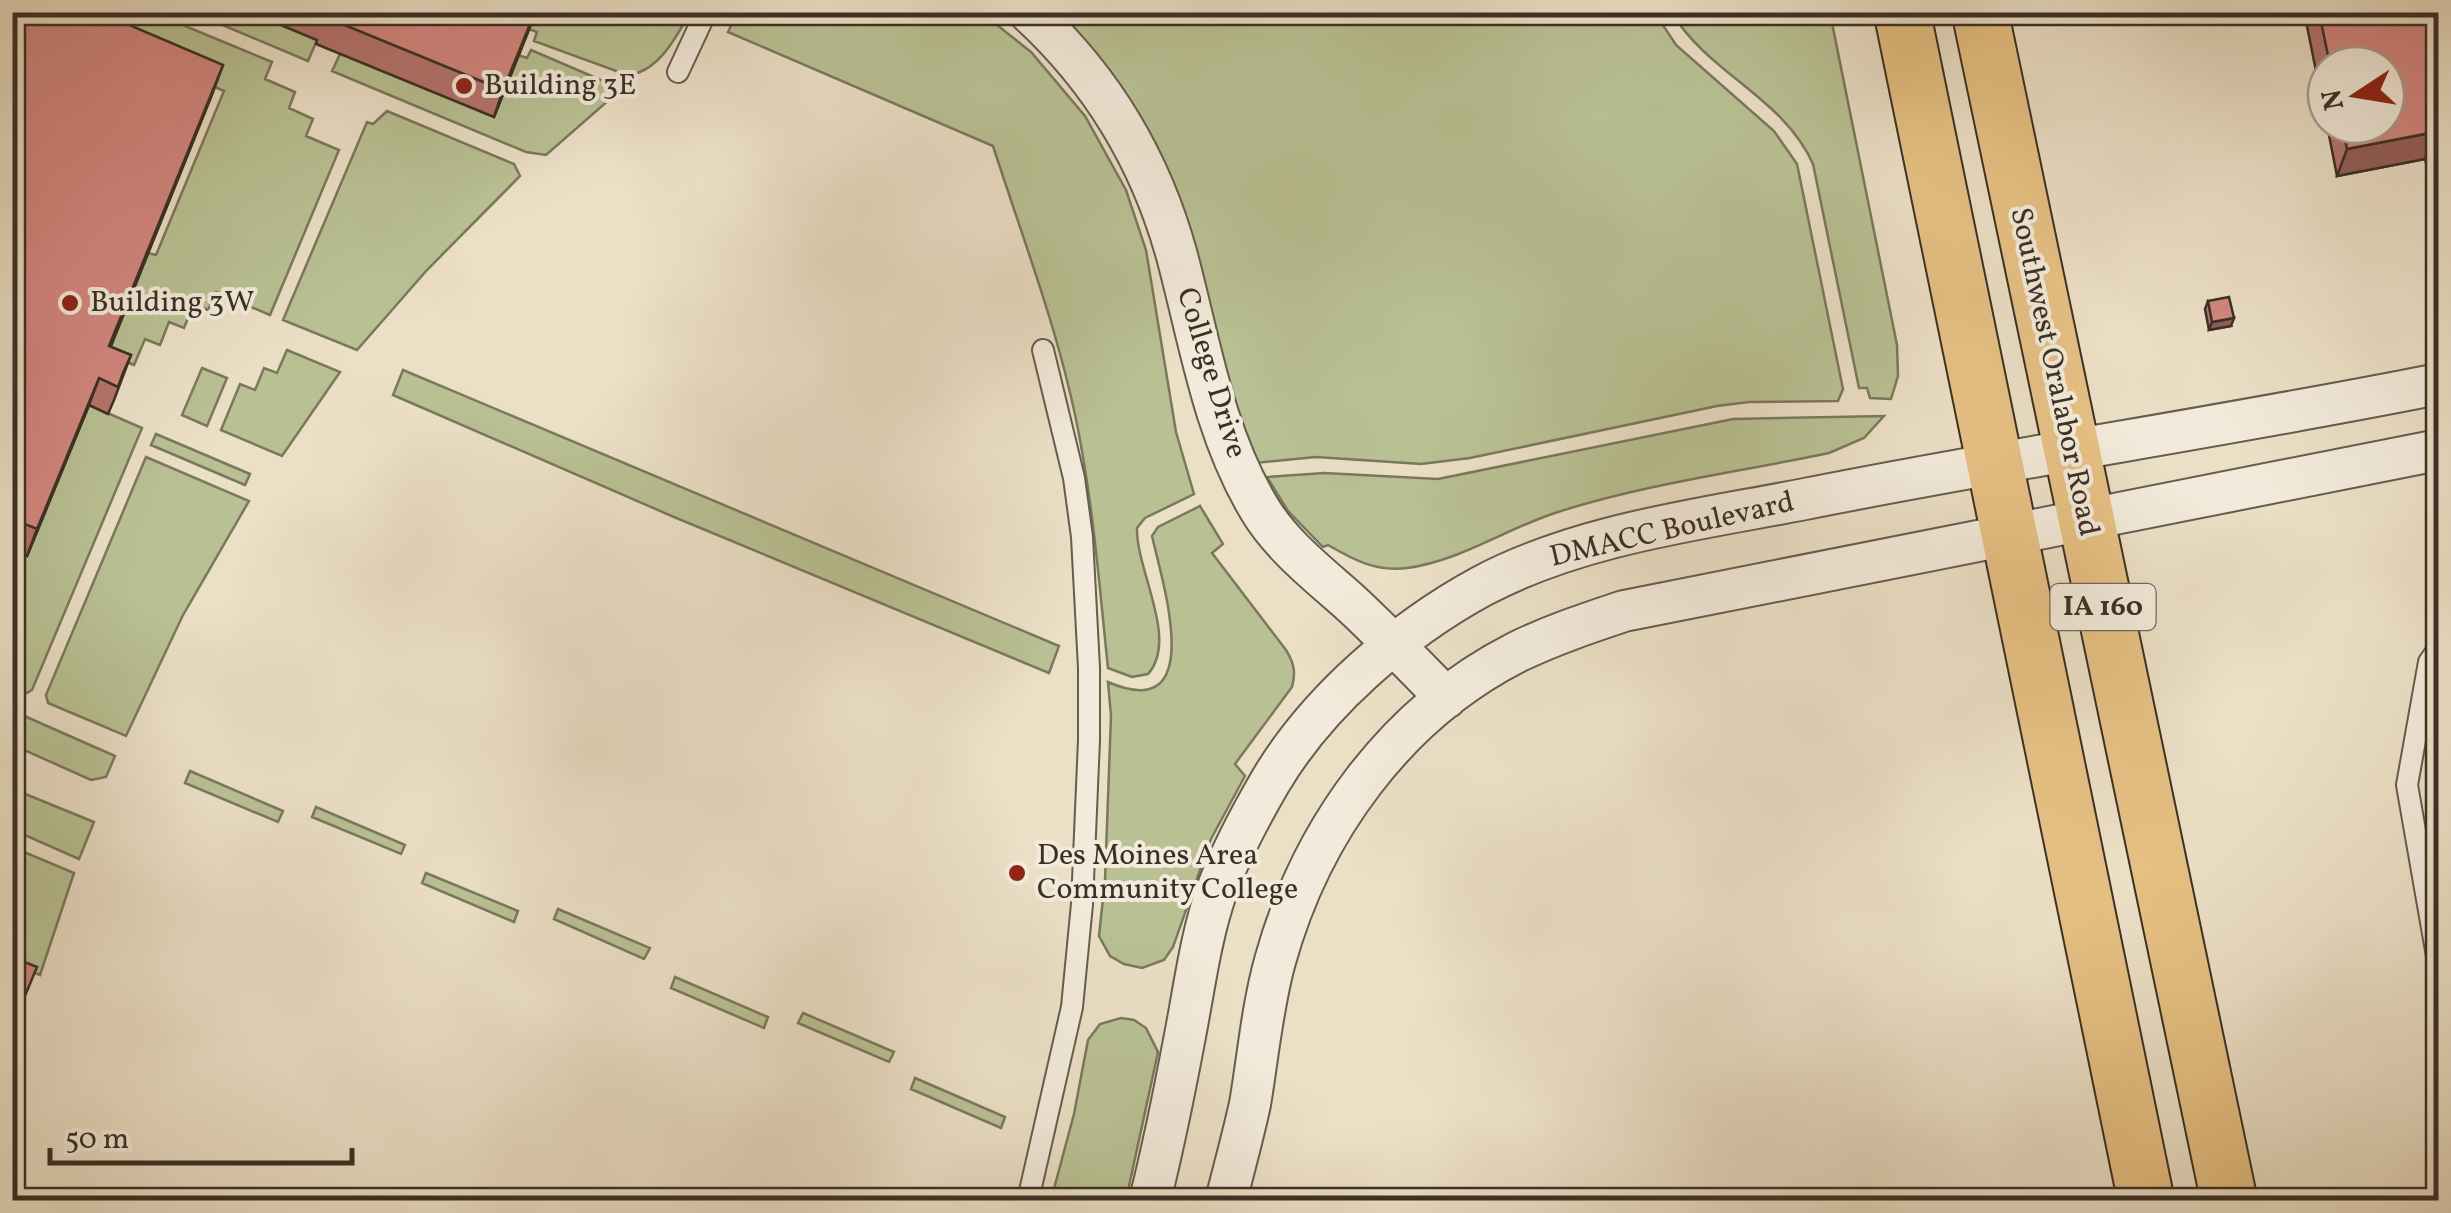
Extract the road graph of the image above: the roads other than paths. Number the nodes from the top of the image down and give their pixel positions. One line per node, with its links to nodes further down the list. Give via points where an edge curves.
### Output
1 (706, 12): 5 (lane)
2 (1029, 12): 13 (street, College Drive, via 1090,75 1140,158 1175,251 1228,448 1260,511 1289,547)
3 (1902, 12): 10 (main road, IA 160)
4 (1980, 12): 8 (main road, Southwest Oralabor Road / IA 160)
5 (678, 72)
6 (1043, 350): 17 (lane, via 1082,536 1089,740 1072,1007)
7 (2438, 384): 8 (street, DMACC Boulevard)
8 (2070, 449): 10 (street, DMACC Boulevard); 11 (main road, Southwest Oralabor Road / IA 160)
9 (2438, 450): 11 (street)
10 (1993, 461): 12 (main road, IA 160); 13 (street, DMACC Boulevard, via 1570,550 1484,586)
11 (2085, 520): 12 (street); 21 (main road, Southwest Oralabor Road / IA 160)
12 (2009, 537): 15 (street, via 1624,611 1514,654); 20 (main road, IA 160)
13 (1394, 644): 15 (street, College Drive); 18 (street, DMACC Boulevard, via 1343,689 1271,780 1217,889)
14 (2438, 649): 16 (lane, via 2407,785)
15 (1446, 698): 19 (street, via 1374,766 1314,855 1274,964)
16 (2438, 962)
17 (1028, 1200)
18 (1150, 1200)
19 (1226, 1200)
20 (2146, 1200)
21 (2228, 1200)

